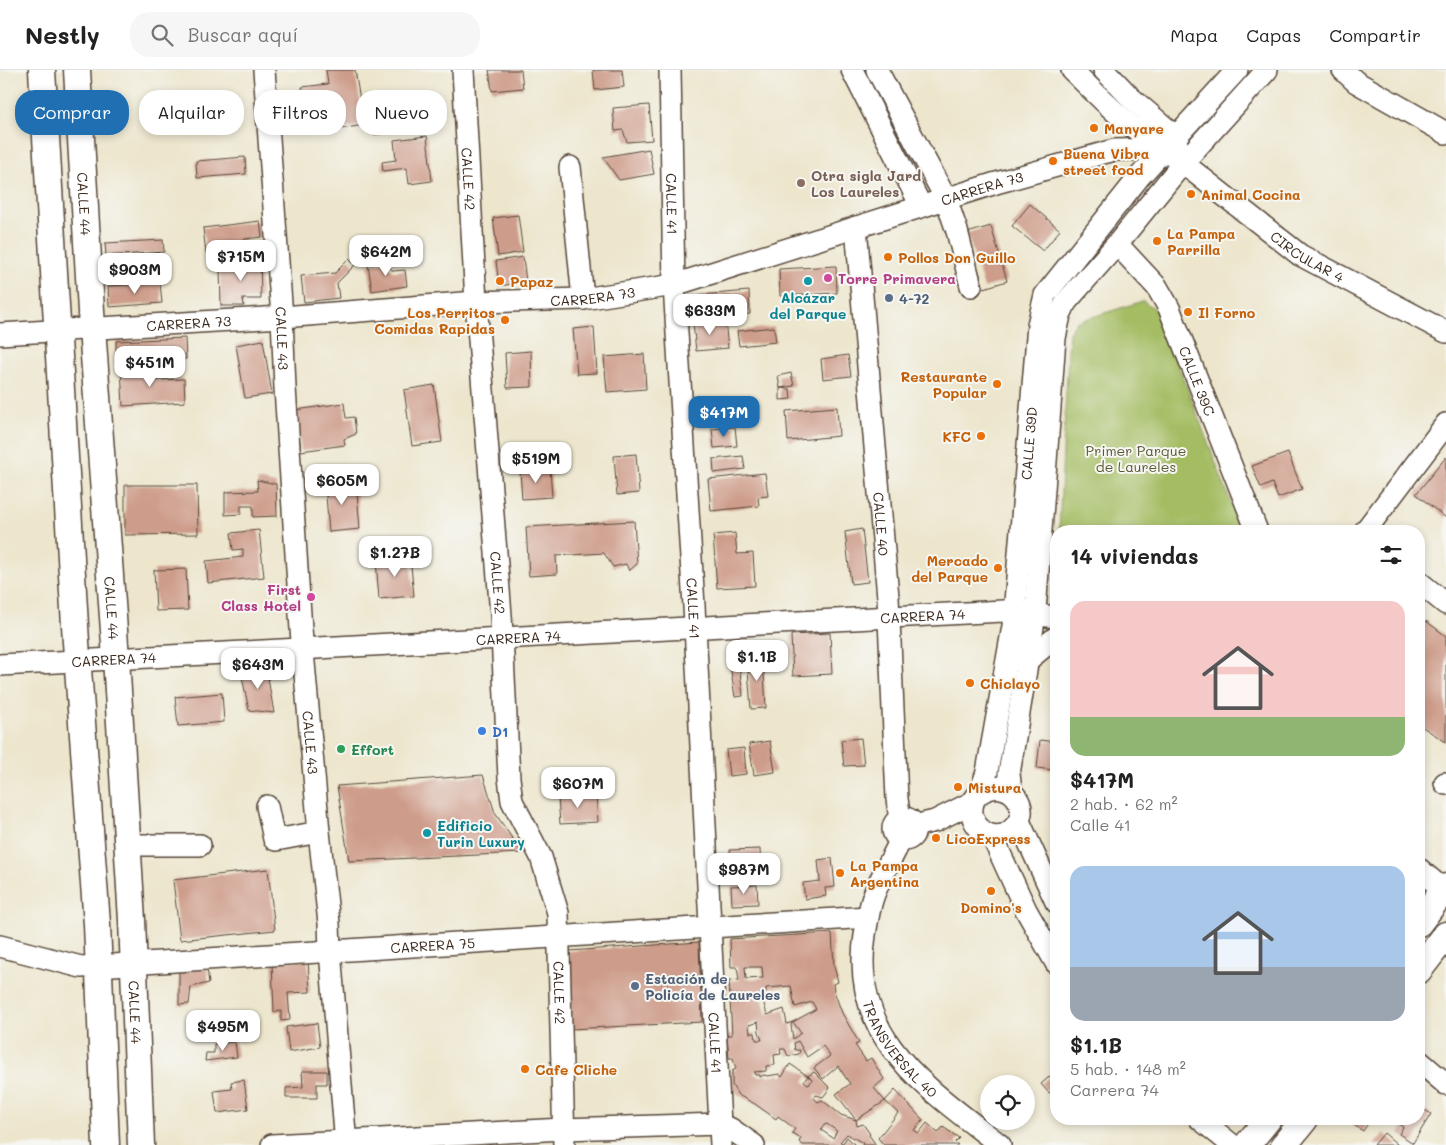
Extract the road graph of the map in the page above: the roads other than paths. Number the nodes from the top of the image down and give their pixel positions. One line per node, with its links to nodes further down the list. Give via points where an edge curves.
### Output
1 (42, 70): 29 (main road)
2 (77, 70): 28 (main road, CALLE 44)
3 (264, 70): 27 (street, CALLE 43)
4 (463, 70): 26 (street, CALLE 42)
5 (670, 70): 23 (street, CALLE 41)
6 (852, 70): 20 (street)
7 (877, 70): 19 (street)
8 (1072, 70): 13 (street, CIRCULAR 4)
9 (1104, 70): 15 (street, CIRCULAR 4)
10 (1237, 70): 15 (street)
11 (1267, 70): 17 (street)
12 (1343, 70): 14 (street, via 1356,82)
13 (1116, 114): 15 (street, CIRCULAR 4, via 1152,142); 16 (street, via 1122,134)
14 (1446, 133)
15 (1170, 143): 16 (street, CARRERA 73); 17 (street, CIRCULAR 4); 37 (street, CALLE 39D, via 1045,296 1038,324)
16 (1115, 150): 19 (street, CARRERA 73)
17 (1182, 164): 22 (street, CALLE 39D); 30 (street, CIRCULAR 4, via 1300,255)
18 (570, 167): 25 (street)
19 (946, 199): 20 (street, CARRERA 73); 24 (street)
20 (921, 206): 21 (street, CARRERA 73)
21 (856, 227): 23 (street, CARRERA 73); 39 (street, CALLE 40)
22 (1117, 244): 33 (street, CALLE 39C, via 1157,287 1169,308); 37 (street, CALLE 39D, via 1066,302 1060,314)
23 (674, 285): 25 (street, CARRERA 73); 40 (street, CALLE 41)
24 (971, 286)
25 (583, 299): 26 (street, CARRERA 73)
26 (476, 302): 27 (street, CARRERA 73); 41 (street, CALLE 42)
27 (282, 317): 28 (street, CARRERA 73); 43 (street, CALLE 43)
28 (92, 328): 29 (street, CARRERA 73); 44 (main road, CALLE 44)
29 (58, 331): 31 (street, CARRERA 73); 45 (main road)
30 (1446, 332)
31 (0, 334)
32 (1446, 424): 34 (street)
33 (1255, 525)
34 (1370, 525)
35 (1425, 587): 36 (street)
36 (1446, 604)
37 (1025, 612): 38 (street, CARRERA 74); 39 (street, CARRERA 74); 46 (street, CALLE 39D); 49 (street, CALLE 39D, via 987,772)
38 (1050, 616)
39 (889, 617): 40 (street, CARRERA 74); 53 (street, CALLE 40, via 897,800)
40 (695, 628): 41 (street, CARRERA 74); 63 (street, CALLE 41)
41 (502, 638): 43 (street, CARRERA 74); 65 (street, CALLE 42, via 512,800 541,857 558,913)
42 (1050, 642): 46 (street)
43 (303, 648): 44 (street, CARRERA 74); 55 (street, CALLE 43)
44 (116, 658): 45 (street, CARRERA 74); 56 (main road, CALLE 44)
45 (79, 660): 47 (street, CARRERA 74); 71 (main road)
46 (1028, 660): 48 (street, CALLE 39D, via 1009,774)
47 (0, 665)
48 (1011, 791): 49 (street, via 995,786); 52 (street, via 1020,805)
49 (976, 797): 51 (street); 54 (street, via 972,813)
50 (267, 806): 55 (street, via 276,840)
51 (935, 821): 53 (street); 54 (street)
52 (1019, 821): 54 (street, via 1008,833 1000,836); 59 (street)
53 (905, 828): 62 (street, via 872,898)
54 (983, 830): 68 (street)
55 (319, 832): 67 (street, CALLE 43, via 330,923)
56 (127, 845): 57 (street); 70 (main road, CALLE 44)
57 (200, 845)
58 (1425, 873): 60 (street)
59 (1050, 889)
60 (1445, 890): 61 (main road)
61 (1425, 915)
62 (868, 917): 63 (street, CARRERA 75); 84 (street, TRANSVERSAL 40, via 862,961 864,980 867,1000 882,1034 924,1085)
63 (710, 927): 65 (street, CARRERA 75); 77 (street, CALLE 41)
64 (1446, 935): 69 (main road)
65 (559, 936): 67 (street, CARRERA 75); 78 (street, CALLE 42)
66 (0, 946): 71 (street, CARRERA 75, via 82,967)
67 (330, 951): 70 (street, CARRERA 75); 79 (street, CALLE 43)
68 (1050, 952)
69 (1425, 962)
70 (134, 964): 71 (street, CARRERA 75); 81 (main road, CALLE 44)
71 (99, 966): 80 (main road)
72 (1425, 1066): 73 (street)
73 (1446, 1084)
74 (1207, 1125): 85 (street)
75 (1300, 1125): 86 (main road)
76 (1257, 1128): 86 (street)
77 (720, 1135): 78 (street); 83 (street, via 731,1128)
78 (563, 1137): 79 (street)
79 (346, 1143): 82 (street)
80 (106, 1145)
81 (141, 1145)
82 (272, 1145)
83 (754, 1145)
84 (1000, 1145)
85 (1232, 1145)
86 (1283, 1145)

